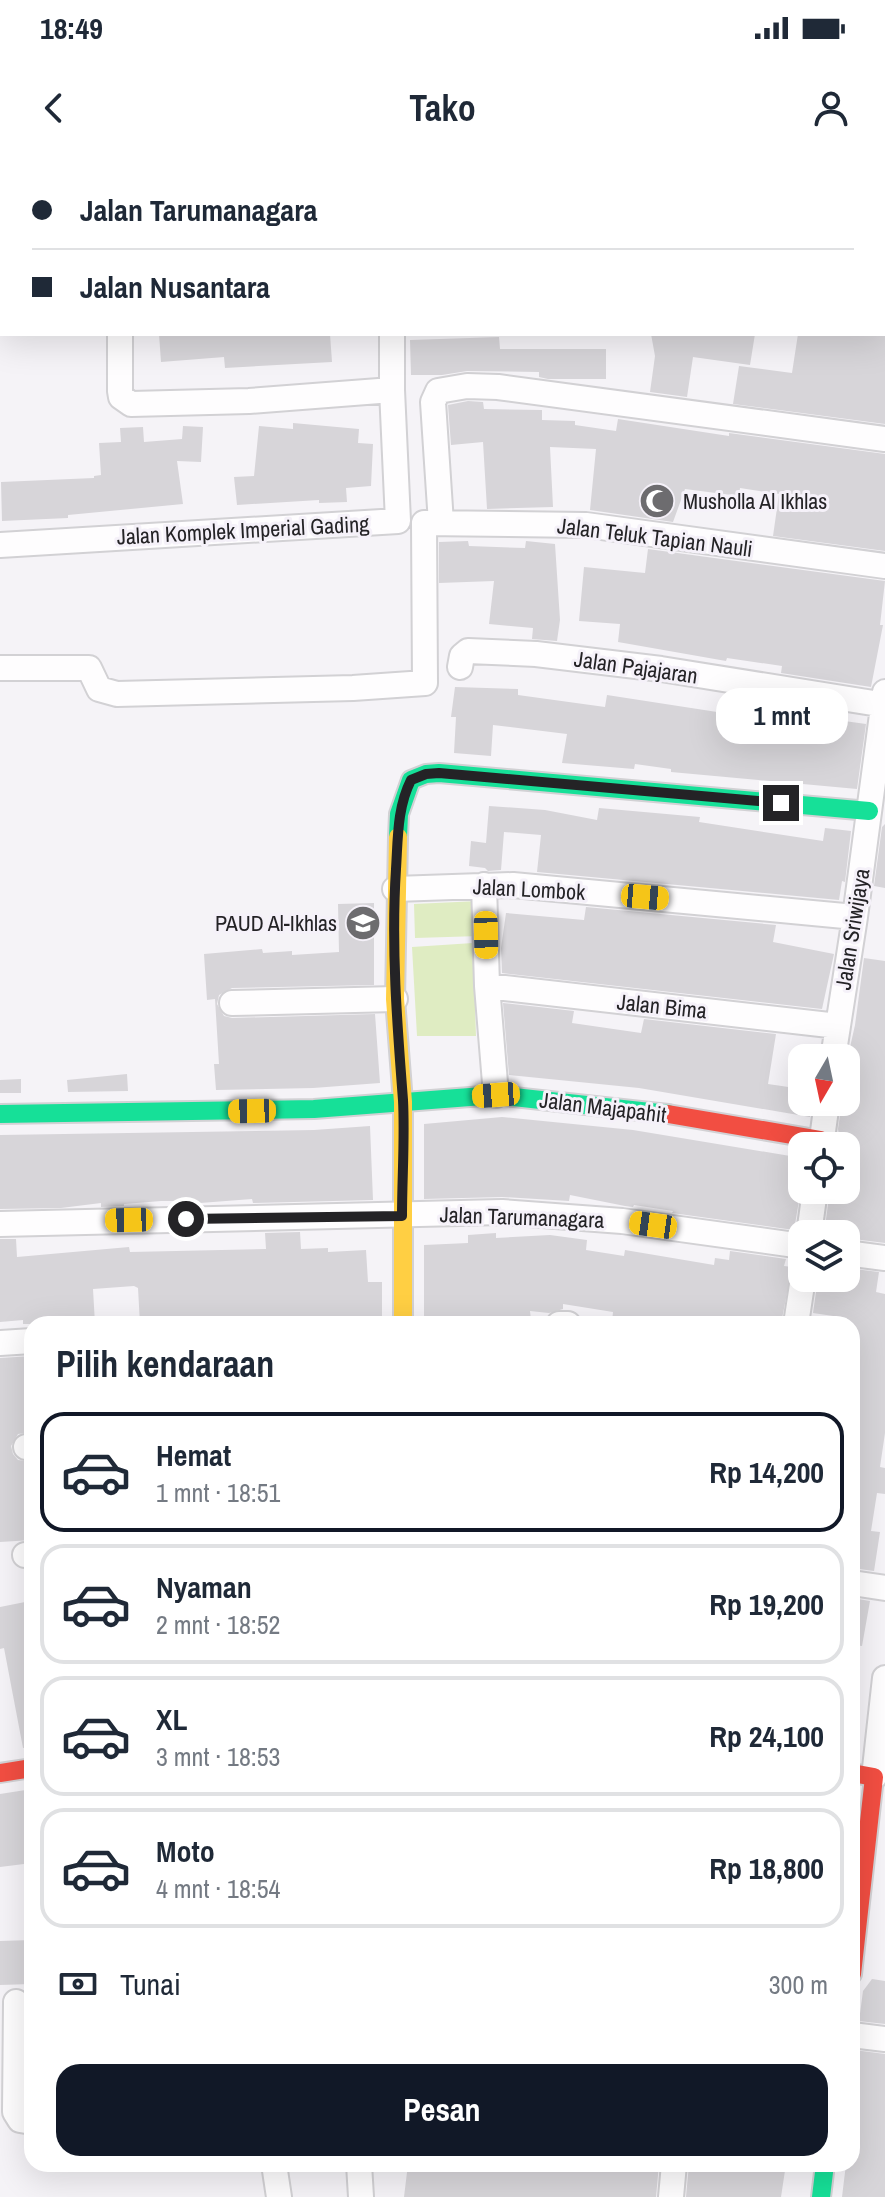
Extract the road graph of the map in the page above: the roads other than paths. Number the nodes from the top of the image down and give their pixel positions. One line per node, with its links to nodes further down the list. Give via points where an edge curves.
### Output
1 (120, 336): 3 (street, via 120,391 131,404)
2 (398, 336): 3 (street, Jalan Komplek Imperial Gading)
3 (392, 390): 6 (street, Jalan Komplek Imperial Gading, via 398,521)
4 (885, 439): 5 (street, via 498,387 448,387 438,391 433,402)
5 (432, 523): 7 (street, Jalan Teluk Tapian Nauli, via 586,525); 9 (street, via 425,683 117,694 99,689 89,668)
6 (0, 545)
7 (885, 566)
8 (460, 667): 10 (street, Jalan Pajajaran, via 468,651 536,654)
9 (0, 668)
10 (884, 701): 11 (street, Jalan Sriwijaya)
11 (869, 811): 13 (street, via 426,774 411,780 404,795); 14 (street, Jalan Sriwijaya)
12 (484, 885): 13 (street, Jalan Lombok); 14 (street, Jalan Lombok); 15 (street)
13 (395, 889): 16 (street)
14 (855, 917): 18 (street, Jalan Sriwijaya)
15 (487, 986): 18 (street, Jalan Bima); 20 (street)
16 (395, 999): 17 (street); 21 (street)
17 (232, 1003)
18 (838, 1026): 19 (street, Jalan Sriwijaya)
19 (835, 1044)
20 (496, 1095): 21 (street, Jalan Majapahit); 23 (street, Jalan Majapahit, via 636,1109)
21 (403, 1102): 22 (street, Jalan Majapahit, via 314,1109); 24 (street)
22 (0, 1114)
23 (788, 1137)
24 (402, 1216): 25 (street, Jalan Tarumanagara); 26 (street, Jalan Tarumanagara, via 566,1215); 30 (street)
25 (0, 1224)
26 (788, 1244)
27 (860, 1255): 28 (street)
28 (885, 1258)
29 (801, 1292): 31 (street)
30 (403, 1316)
31 (797, 1316)
32 (24, 1342): 33 (street)
33 (0, 1343)
34 (860, 1584): 35 (street)
35 (885, 1588)
36 (885, 1678): 39 (street)
37 (24, 1769): 38 (street)
38 (0, 1773)
39 (863, 1775): 40 (street)
40 (860, 1829)
41 (16, 2002): 44 (street, via 15,2112)
42 (860, 2036): 43 (street)
43 (885, 2039)
44 (24, 2121)
45 (275, 2172): 49 (street)
46 (359, 2172): 50 (street)
47 (673, 2172): 51 (street)
48 (824, 2172): 52 (street)
49 (279, 2197)
50 (361, 2197)
51 (671, 2197)
52 (821, 2197)

